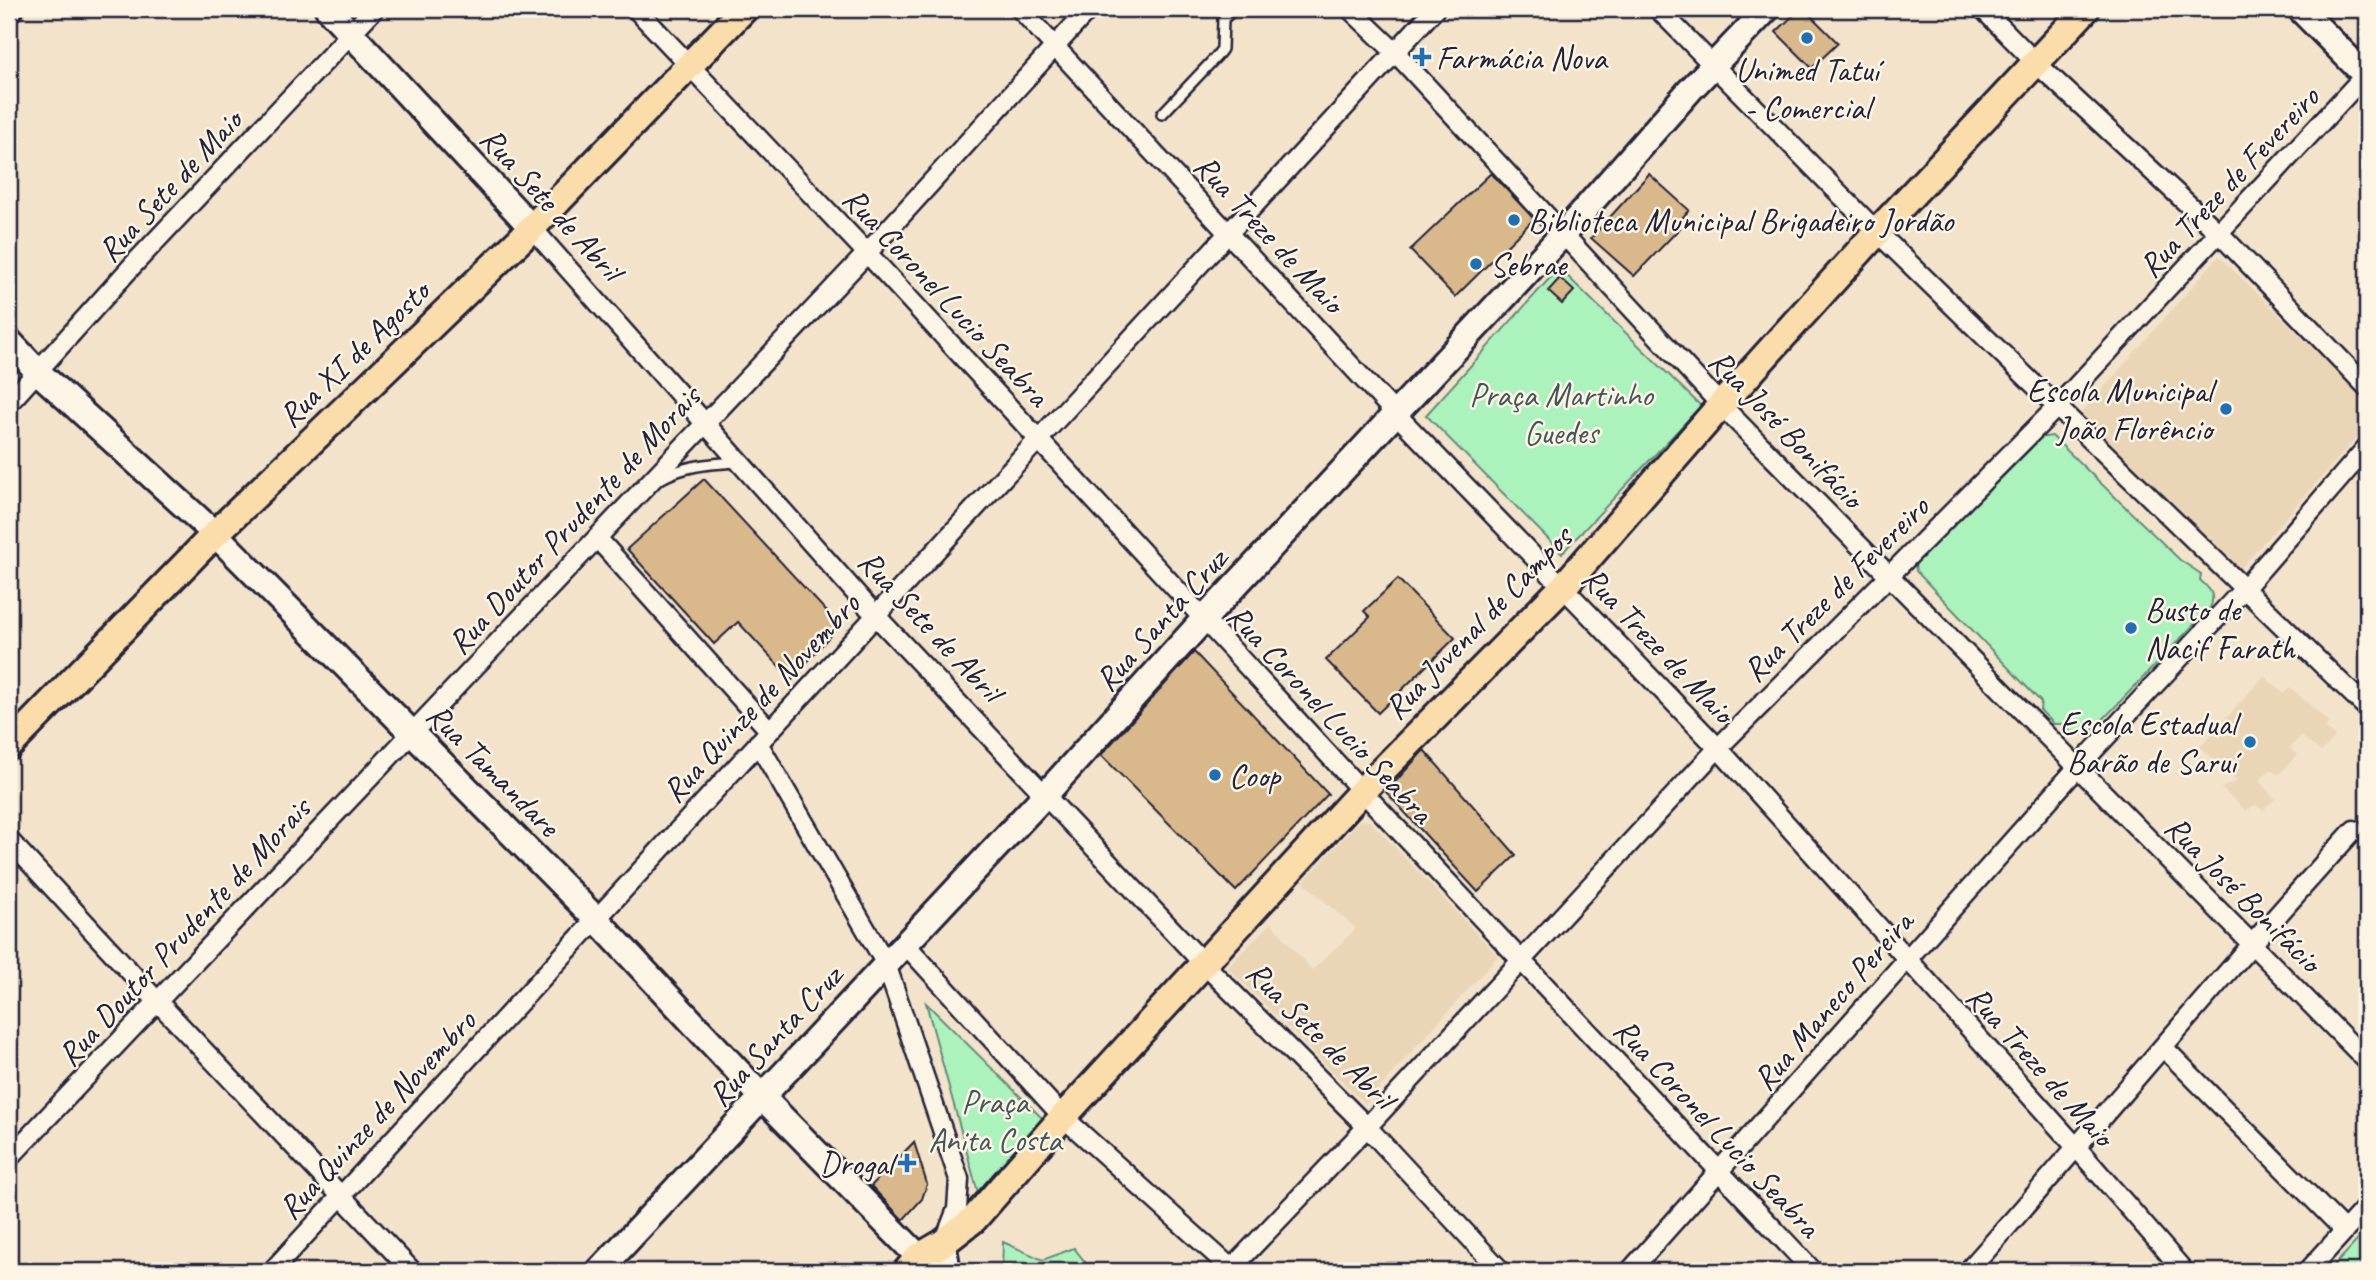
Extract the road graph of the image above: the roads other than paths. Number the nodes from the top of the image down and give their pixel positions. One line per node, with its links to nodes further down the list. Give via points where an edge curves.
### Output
1 (13, 9): 16 (street)
2 (327, 9): 17 (main road, Rua Sete de Abril)
3 (374, 9): 17 (street, Rua Sete de Maio)
4 (636, 9): 22 (street, Rua Coronel Lucio Seabra)
5 (744, 9): 22 (main road, Rua XI de Agosto)
6 (1020, 9): 18 (street, Rua Treze de Maio)
7 (1089, 9): 18 (street, Rua Doutor Prudente de Morais)
8 (1234, 9): 24 (lane, via 1223,19 1222,49)
9 (1350, 9): 19 (street, Rua José Bonifácio)
10 (1435, 9): 19 (street, Rua Quinze de Novembro)
11 (1658, 9): 21 (street)
12 (1766, 9): 21 (main road, Rua Santa Cruz)
13 (1983, 9): 20 (street)
14 (2086, 9): 20 (main road, Rua Juvenal de Campos)
15 (2300, 9): 23 (main road)
16 (9, 14)
17 (352, 35): 25 (main road, Rua Sete de Abril); 32 (street, Rua Sete de Maio)
18 (1055, 46): 26 (street, Rua Treze de Maio); 30 (street, Rua Doutor Prudente de Morais)
19 (1396, 53): 26 (street, Rua Quinze de Novembro); 28 (street, Rua José Bonifácio)
20 (2035, 62): 27 (main road, Rua Juvenal de Campos); 29 (street)
21 (1714, 64): 27 (street); 28 (main road, Rua Santa Cruz)
22 (689, 66): 25 (main road, Rua XI de Agosto); 30 (street, Rua Coronel Lucio Seabra)
23 (2367, 75): 29 (street, Rua Treze de Fevereiro)
24 (1162, 114)
25 (532, 228): 38 (street, Rua Sete de Abril); 43 (main road, Rua XI de Agosto)
26 (1228, 231): 37 (street, Rua Treze de Maio); 39 (street, Rua Quinze de Novembro)
27 (1877, 232): 35 (main road, Rua Juvenal de Campos); 36 (street)
28 (1564, 233): 35 (street, Rua José Bonifácio); 37 (main road, Rua Santa Cruz)
29 (2220, 234): 33 (street); 36 (street, Rua Treze de Fevereiro)
30 (867, 253): 38 (street, Rua Doutor Prudente de Morais); 39 (street, Rua Coronel Lucio Seabra)
31 (9, 341): 32 (main road, Rua Tamandare)
32 (38, 372): 34 (street, Rua Sete de Maio); 43 (main road, Rua Tamandare)
33 (2367, 387)
34 (9, 403)
35 (1721, 405): 45 (street, Rua José Bonifácio); 46 (main road, Rua Juvenal de Campos)
36 (2056, 408): 45 (street, Rua Treze de Fevereiro); 47 (street)
37 (1395, 413): 46 (street, Rua Treze de Maio); 49 (main road, Rua Santa Cruz)
38 (704, 424): 41 (street, Rua Sete de Abril); 42 (street, Rua Doutor Prudente de Morais)
39 (1038, 439): 48 (street, Rua Quinze de Novembro); 49 (street, Rua Coronel Lucio Seabra)
40 (2367, 447): 47 (street)
41 (738, 462): 42 (lane, via 696,465); 48 (street, Rua Sete de Abril)
42 (646, 486): 44 (street, Rua Doutor Prudente de Morais)
43 (215, 534): 51 (main road, Rua Tamandare); 53 (main road, Rua XI de Agosto)
44 (598, 538): 51 (street, Rua Doutor Prudente de Morais); 52 (street)
45 (1889, 576): 54 (street, Rua Treze de Fevereiro); 55 (street, Rua José Bonifácio)
46 (1563, 587): 54 (street, Rua Treze de Maio); 56 (main road, Rua Juvenal de Campos)
47 (2243, 590): 50 (street); 55 (street, Rua Maneco Pereira)
48 (876, 616): 52 (street, Rua Quinze de Novembro); 57 (street, Rua Sete de Abril)
49 (1204, 619): 56 (street, Rua Coronel Lucio Seabra); 57 (main road, Rua Santa Cruz)
50 (2367, 708)
51 (411, 734): 60 (main road, Rua Tamandare); 67 (street, Rua Doutor Prudente de Morais)
52 (764, 737): 60 (street, Rua Quinze de Novembro); 65 (street)
53 (9, 746)
54 (1717, 748): 63 (street, Rua Treze de Fevereiro); 64 (street, Rua Treze de Maio)
55 (2078, 767): 61 (street, Rua José Bonifácio); 64 (street, Rua Maneco Pereira)
56 (1362, 791): 63 (street, Rua Coronel Lucio Seabra); 66 (main road, Rua Juvenal de Campos)
57 (1045, 795): 62 (main road, Rua Santa Cruz); 66 (street, Rua Sete de Abril)
58 (2354, 830): 61 (street)
59 (9, 840): 67 (street)
60 (596, 919): 70 (main road, Rua Tamandare); 76 (street, Rua Quinze de Novembro)
61 (2251, 942): 68 (street); 69 (street, Rua José Bonifácio)
62 (905, 944): 65 (main road, Rua Santa Cruz); 71 (street)
63 (1521, 959): 72 (street, Rua Treze de Fevereiro); 75 (street, Rua Coronel Lucio Seabra)
64 (1906, 960): 73 (street, Rua Treze de Maio); 75 (street, Rua Maneco Pereira)
65 (886, 964): 70 (main road, Rua Santa Cruz); 79 (street, via 959,1180 957,1209)
66 (1204, 964): 71 (main road, Rua Juvenal de Campos); 72 (street, Rua Sete de Abril)
67 (157, 1001): 74 (street, Rua Doutor Prudente de Morais); 76 (street)
68 (2163, 1046): 73 (street); 78 (street)
69 (2367, 1061)
70 (762, 1097): 80 (main road, Rua Tamandare, via 881,1220); 84 (main road, Rua Santa Cruz)
71 (1063, 1117): 79 (main road, Rua Juvenal de Campos, via 974,1219); 81 (street)
72 (1367, 1127): 81 (street, Rua Treze de Fevereiro); 86 (street, Rua Sete de Abril)
73 (2077, 1148): 89 (street); 90 (street, Rua Treze de Maio)
74 (9, 1158)
75 (1718, 1173): 87 (street, Rua Maneco Pereira); 88 (street, Rua Coronel Lucio Seabra)
76 (341, 1196): 82 (street, Rua Quinze de Novembro); 83 (street)
77 (2367, 1206): 78 (street)
78 (2344, 1230): 91 (street)
79 (943, 1243): 80 (main road, Rua Juvenal de Campos); 85 (main road)
80 (913, 1264)
81 (1233, 1270)
82 (272, 1271)
83 (411, 1271)
84 (599, 1271)
85 (948, 1271)
86 (1501, 1271)
87 (1630, 1271)
88 (1813, 1271)
89 (1968, 1271)
90 (2184, 1271)
91 (2308, 1271)

